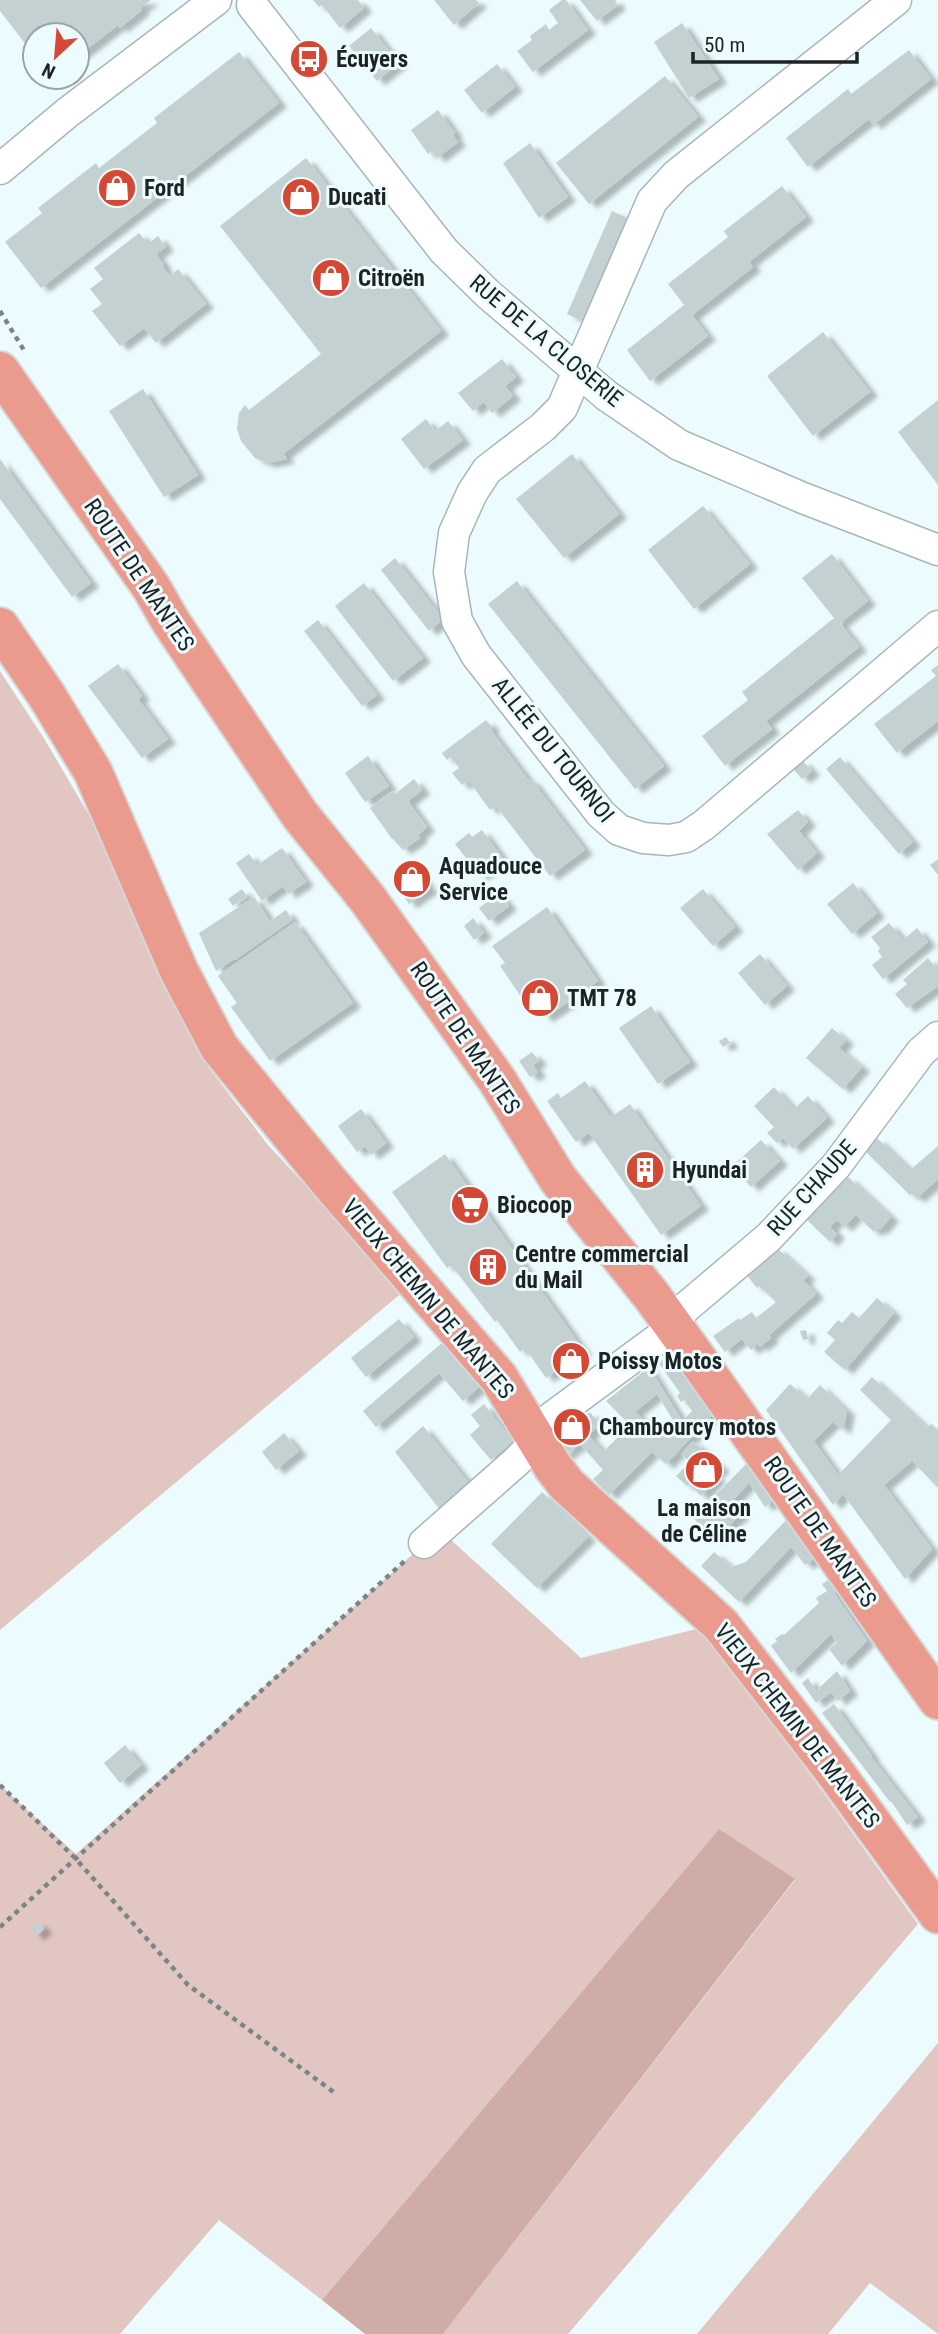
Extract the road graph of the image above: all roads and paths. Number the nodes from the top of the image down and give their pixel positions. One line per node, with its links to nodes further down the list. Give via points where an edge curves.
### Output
1 (216, 0): 4 (street)
2 (896, 0): 6 (street, ALLÉE DU TOURNOI, via 676,175 652,201)
3 (245, 2): 6 (street, RUE DE LA CLOSERIE, via 444,251)
4 (0, 169)
5 (0, 371): 11 (main road, ROUTE DE MANTES, via 151,587 300,815 367,898 497,1080 558,1179)
6 (580, 371): 7 (street, RUE DE LA CLOSERIE, via 607,396 679,444); 8 (street, ALLÉE DU TOURNOI, via 562,408 482,477 454,533 449,572 457,621 476,655 601,814 620,830 643,838 686,837)
7 (938, 550)
8 (938, 626)
9 (0, 627): 12 (main road, VIEUX CHEMIN DE MANTES, via 93,772 179,971 219,1047 499,1378)
10 (938, 1037): 11 (street, RUE CHAUDE, via 921,1052 836,1166 769,1237 684,1309)
11 (674, 1326): 12 (street, RUE CHAUDE, via 552,1417); 14 (main road, ROUTE DE MANTES)
12 (538, 1439): 13 (street, RUE CHAUDE); 17 (main road, VIEUX CHEMIN DE MANTES, via 567,1485 721,1625)
13 (424, 1543): 16 (path)
14 (938, 1700)
15 (0, 1785): 16 (path)
16 (75, 1858): 18 (path); 19 (path, via 188,1985)
17 (938, 1914)
18 (0, 1927)
19 (335, 2093)

